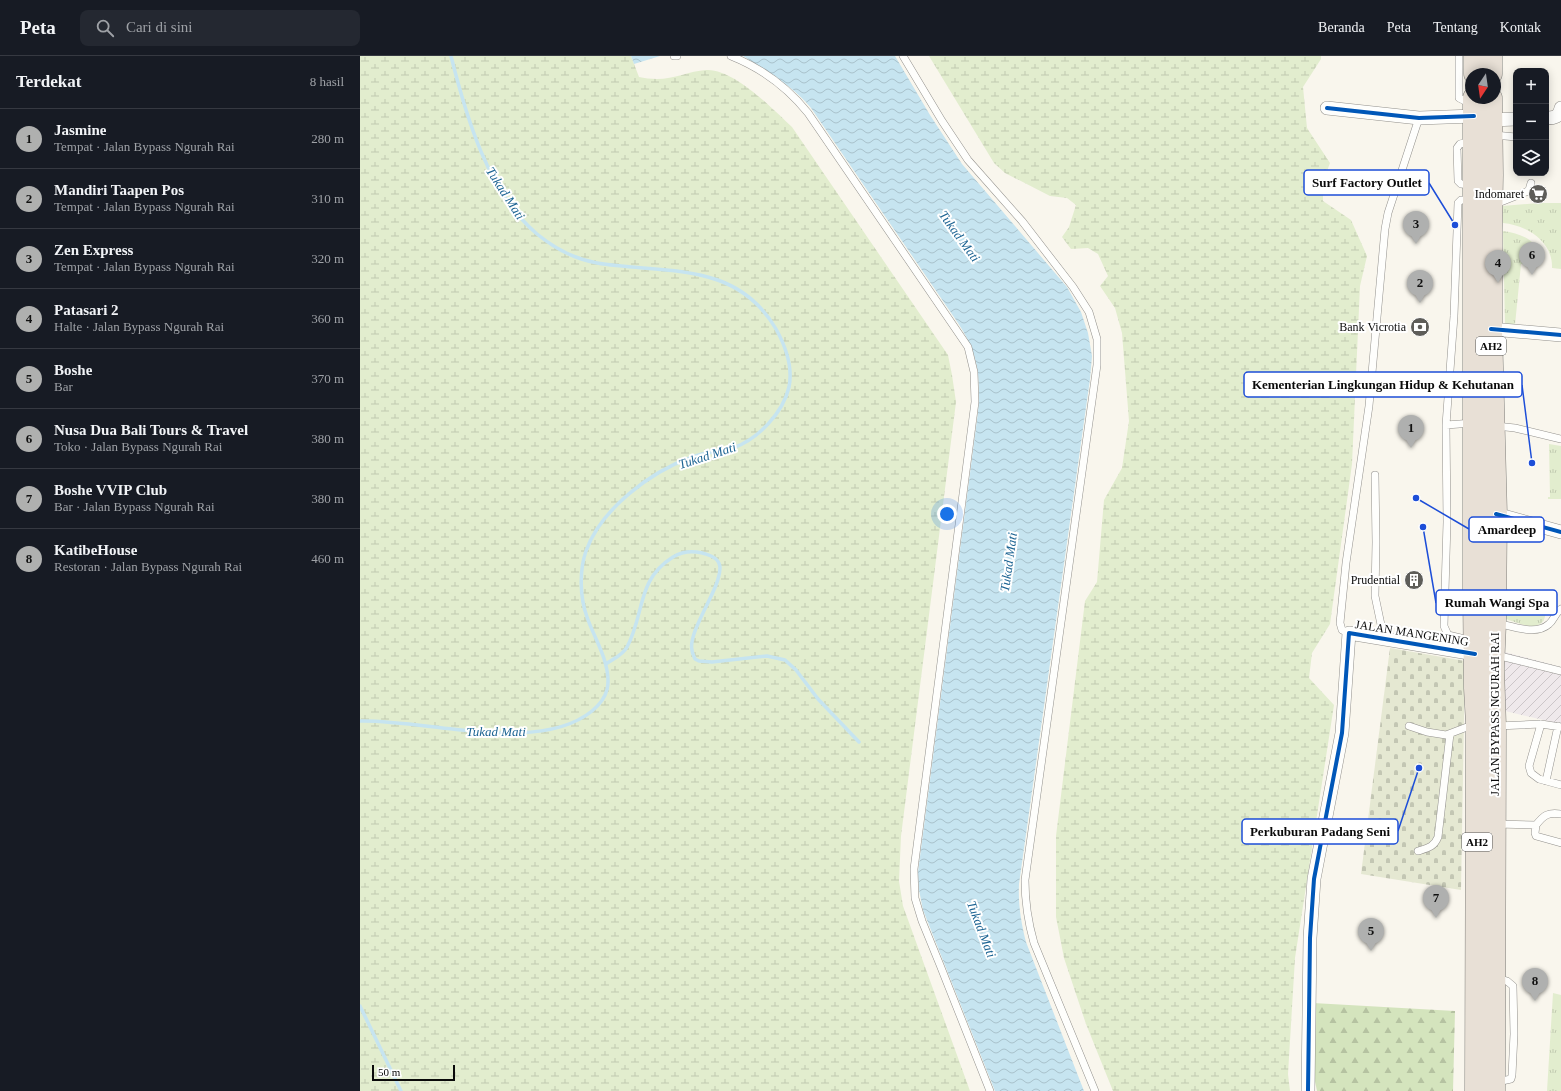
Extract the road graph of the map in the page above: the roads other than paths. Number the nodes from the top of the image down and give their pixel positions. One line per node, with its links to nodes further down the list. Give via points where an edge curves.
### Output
1 (731, 56): 45 (lane, via 744,61 796,98 968,347 974,372 975,402 914,869 915,898 922,921)
2 (903, 56): 46 (lane, via 968,160 1022,221 1073,287 1089,312 1097,339 1098,365 1025,880 1025,900 1034,943)
3 (1459, 56): 10 (lane, via 1460,98)
4 (1475, 56): 6 (highway)
5 (1491, 56): 7 (highway)
6 (1475, 68)
7 (1491, 68)
8 (1327, 108): 11 (street)
9 (1561, 108): 12 (street, via 1556,118)
10 (1482, 115): 11 (street); 13 (street); 14 (lane); 16 (highway, JALAN BYPASS NGURAH RAI / AH2); 16 (lane, via 1457,148 1458,180)
11 (1419, 118): 28 (lane, JALAN MANGENING, via 1385,229 1369,406 1346,563 1340,623 1342,630)
12 (1549, 118)
13 (1513, 119)
14 (1513, 135)
15 (1531, 184): 16 (lane, via 1526,192)
16 (1481, 197): 17 (highway, JALAN BYPASS NGURAH RAI / AH2); 17 (lane, via 1461,200 1458,203)
17 (1470, 318): 18 (street); 19 (highway, JALAN BYPASS NGURAH RAI / AH2); 20 (lane)
18 (1561, 335)
19 (1484, 424): 20 (lane); 21 (lane, via 1515,428); 23 (highway, JALAN BYPASS NGURAH RAI / AH2); 25 (highway, JALAN BYPASS NGURAH RAI / AH2)
20 (1446, 425): 30 (lane, via 1444,626 1448,635)
21 (1561, 439)
22 (1375, 475): 29 (lane, via 1375,596)
23 (1496, 514): 24 (street); 25 (highway, JALAN BYPASS NGURAH RAI / AH2)
24 (1561, 532)
25 (1485, 593): 27 (highway, JALAN BYPASS NGURAH RAI / AH2); 30 (highway, JALAN BYPASS NGURAH RAI / AH2)
26 (1561, 609): 27 (lane, via 1551,623 1543,628 1533,630)
27 (1495, 623): 30 (highway, JALAN BYPASS NGURAH RAI / AH2)
28 (1349, 633): 29 (street, JALAN MANGENING); 47 (street, via 1342,734 1314,879 1310,938)
29 (1384, 639): 30 (street, JALAN MANGENING)
30 (1481, 650): 31 (lane); 33 (highway, JALAN BYPASS NGURAH RAI / AH2)
31 (1561, 671)
32 (1541, 724): 33 (lane); 35 (lane); 37 (lane, via 1529,766 1534,777)
33 (1486, 725): 36 (lane); 40 (highway, JALAN BYPASS NGURAH RAI / AH2); 44 (highway, JALAN BYPASS NGURAH RAI / AH2)
34 (1408, 726): 36 (lane, via 1442,735)
35 (1560, 727): 37 (lane)
36 (1450, 734): 43 (lane, via 1438,837 1432,847)
37 (1546, 781): 38 (lane)
38 (1561, 785)
39 (1561, 814): 41 (lane, via 1544,815)
40 (1495, 824): 41 (lane); 44 (highway, JALAN BYPASS NGURAH RAI / AH2, via 1494,978)
41 (1536, 825): 42 (lane, via 1536,836)
42 (1561, 843)
43 (1418, 852)
44 (1488, 1088)
45 (990, 1091)
46 (1095, 1091)
47 (1308, 1091)

